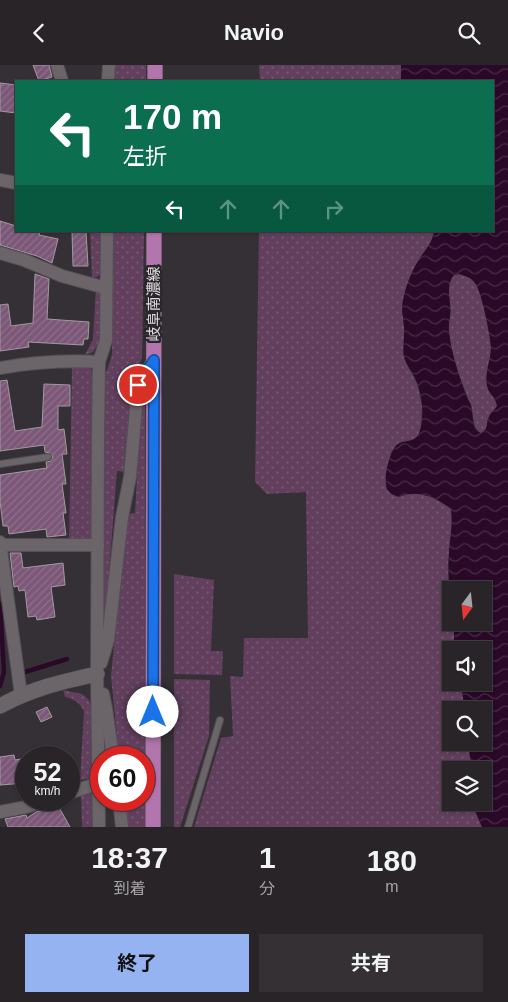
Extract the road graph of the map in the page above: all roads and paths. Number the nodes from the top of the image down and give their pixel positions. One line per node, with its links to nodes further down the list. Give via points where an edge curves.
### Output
1 (58, 65): 4 (street)
2 (109, 65): 5 (street)
3 (155, 65): 6 (main road)
4 (62, 80)
5 (108, 80)
6 (155, 80)
7 (0, 180): 8 (street)
8 (15, 183)
9 (107, 232): 12 (street)
10 (154, 232): 13 (main road, 岐阜南濃線)
11 (0, 253): 12 (street)
12 (106, 288): 14 (street, via 106,340)
13 (154, 360): 21 (street, via 138,385 130,477 122,517 108,640); 33 (main road, 岐阜南濃線)
14 (99, 362): 15 (street, via 66,360); 19 (street)
15 (0, 367)
16 (48, 457): 17 (lane)
17 (0, 464)
18 (0, 543): 19 (street); 20 (street)
19 (98, 545): 21 (street)
20 (3, 580): 22 (street)
21 (97, 674): 22 (street, via 47,685); 25 (street); 26 (street)
22 (21, 695): 23 (street)
23 (0, 707)
24 (220, 720): 34 (lane)
25 (98, 746)
26 (111, 746)
27 (15, 809): 30 (street)
28 (99, 811): 31 (street)
29 (120, 811): 32 (street)
30 (0, 812)
31 (99, 827)
32 (122, 827)
33 (153, 827)
34 (188, 827)

